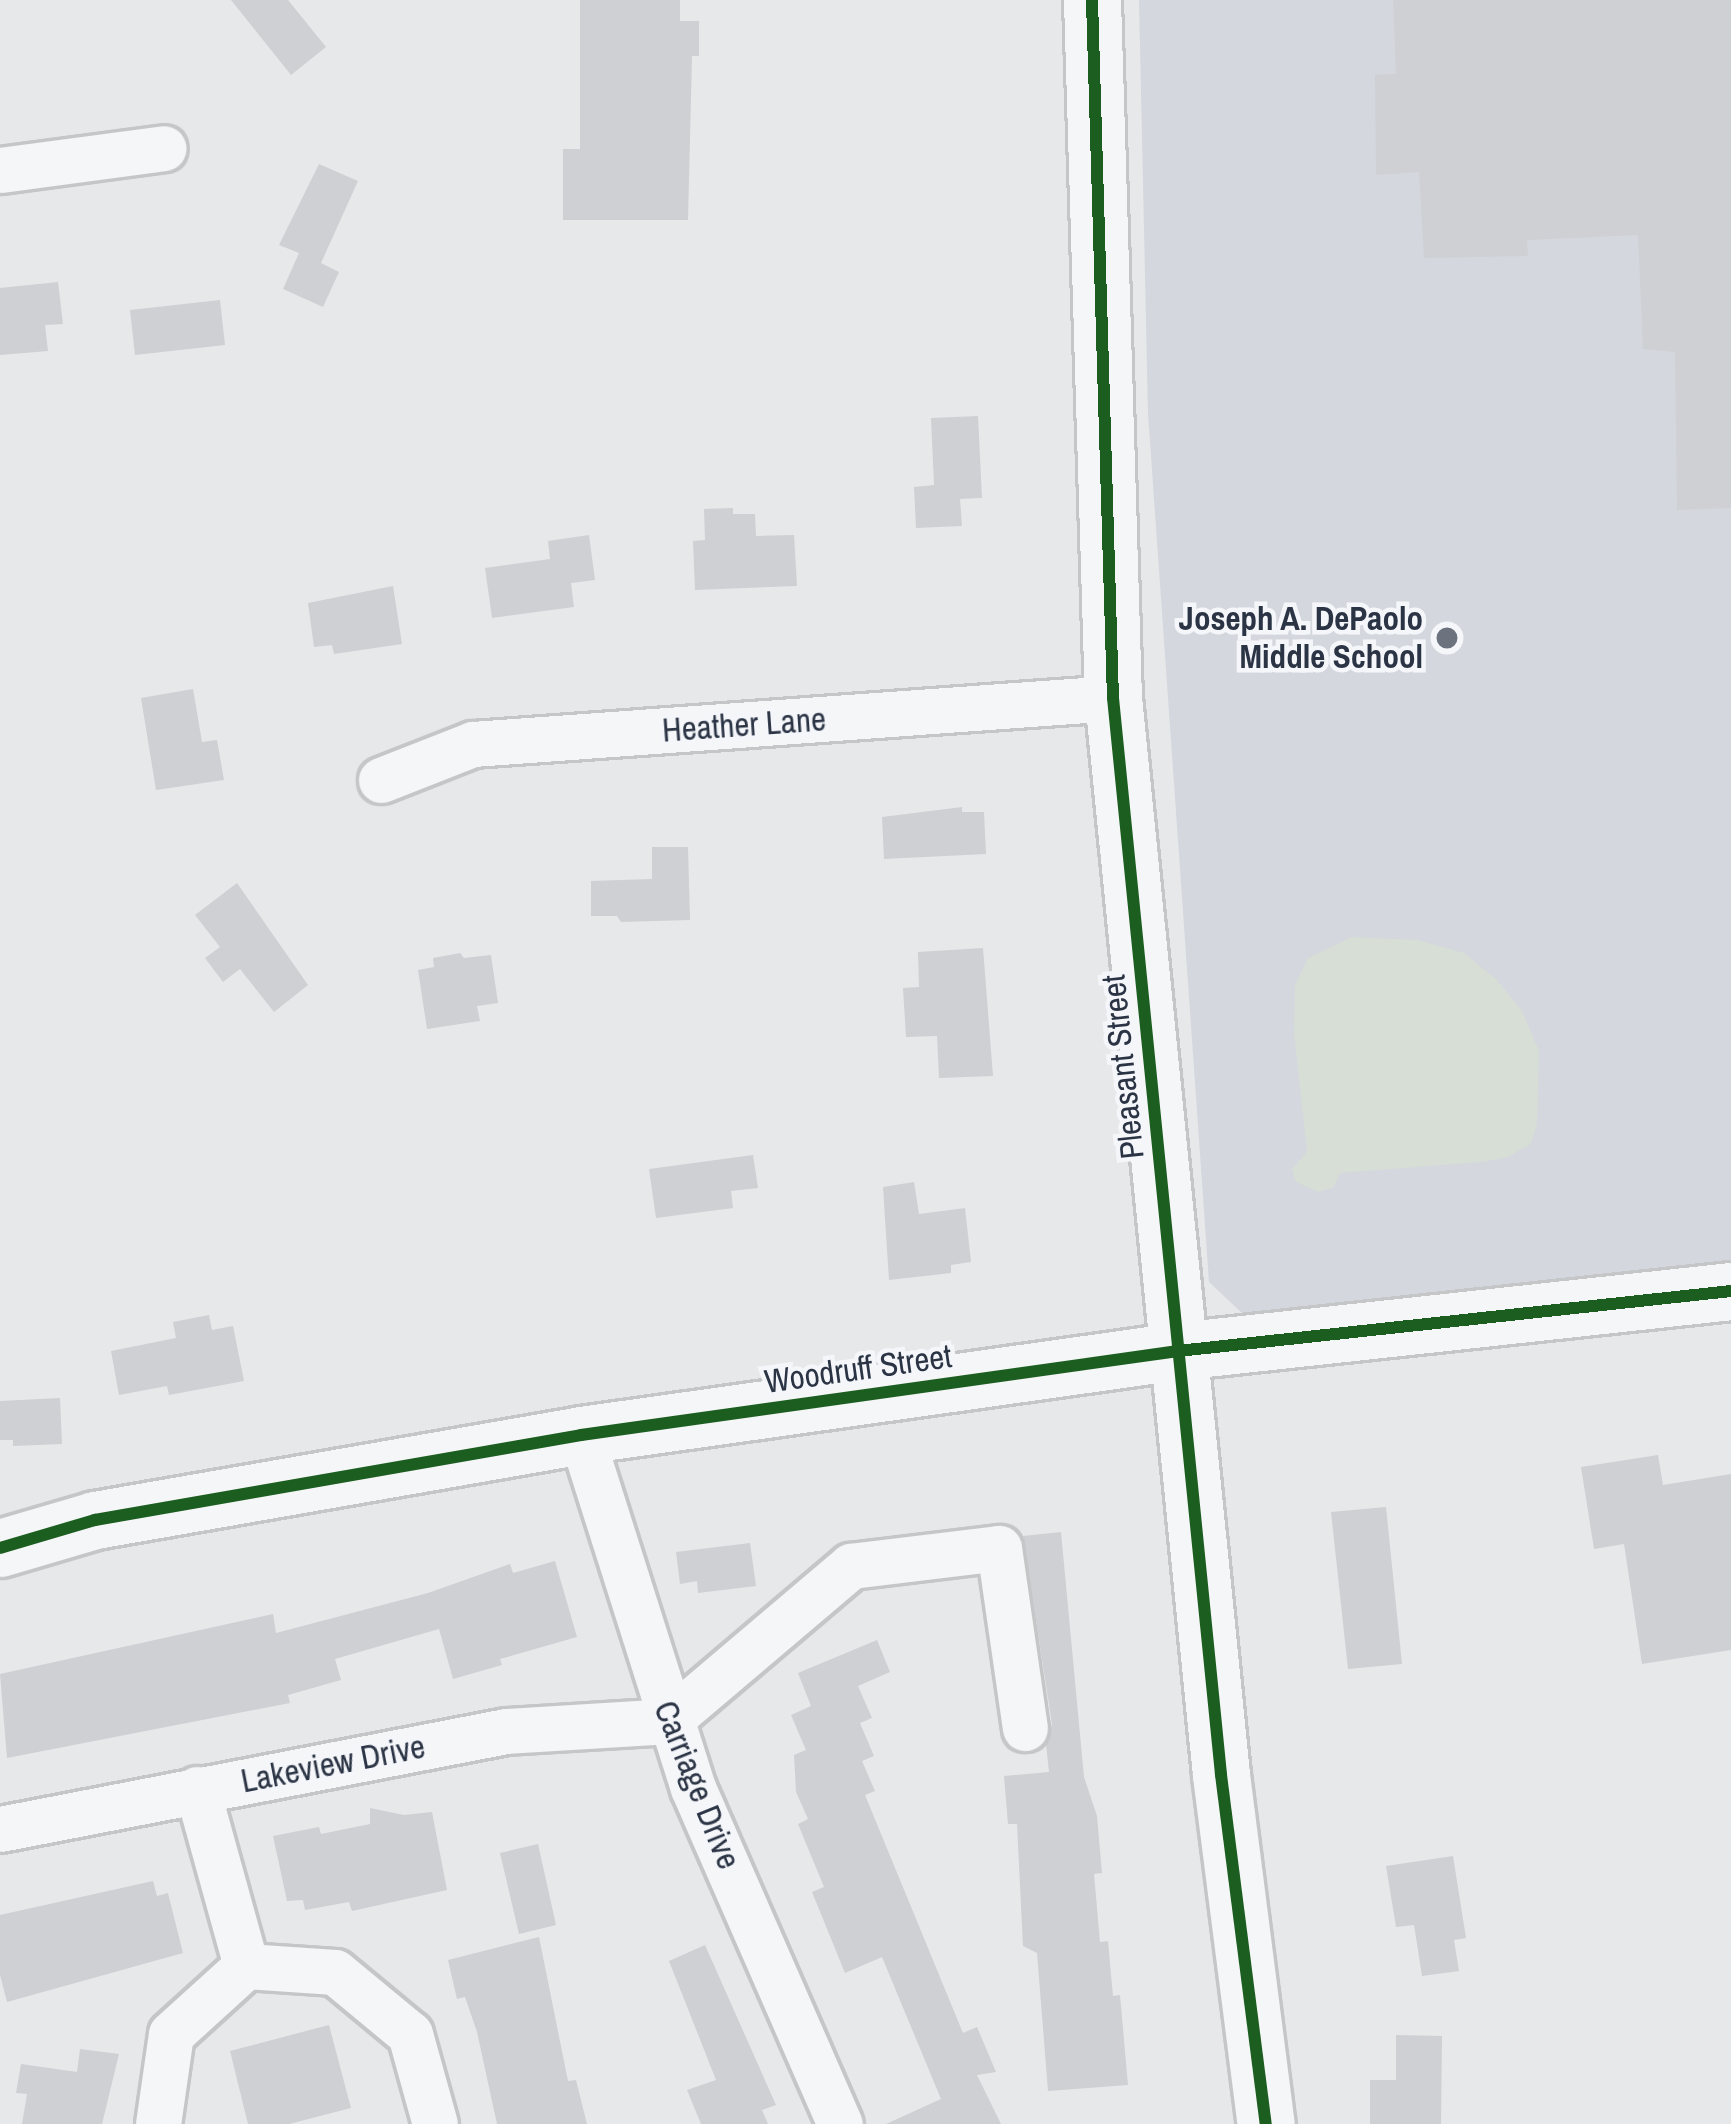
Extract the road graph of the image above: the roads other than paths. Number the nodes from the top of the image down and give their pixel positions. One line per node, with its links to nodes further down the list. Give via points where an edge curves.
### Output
1 (1092, 0): 4 (street, Pleasant Street)
2 (164, 148): 3 (street)
3 (0, 170)
4 (1114, 698): 5 (street, Heather Lane, via 473,744); 7 (street, Pleasant Street)
5 (381, 780)
6 (1731, 1291): 7 (street, Woodruff Street)
7 (1178, 1351): 8 (street, Woodruff Street); 18 (street, Pleasant Street)
8 (581, 1435): 9 (street, Woodruff Street, via 95,1520); 10 (street, Carriage Drive)
9 (0, 1548)
10 (668, 1721): 11 (street, via 851,1566 999,1548); 12 (street, Lakeview Drive, via 506,1731); 17 (street, Carriage Drive)
11 (1025, 1728)
12 (197, 1789): 13 (street, Lakeview Drive); 14 (street)
13 (0, 1829)
14 (246, 1966): 15 (street, via 171,2034); 16 (street, via 335,1972 410,2034)
15 (158, 2124)
16 (435, 2124)
17 (840, 2124)
18 (1266, 2124)

